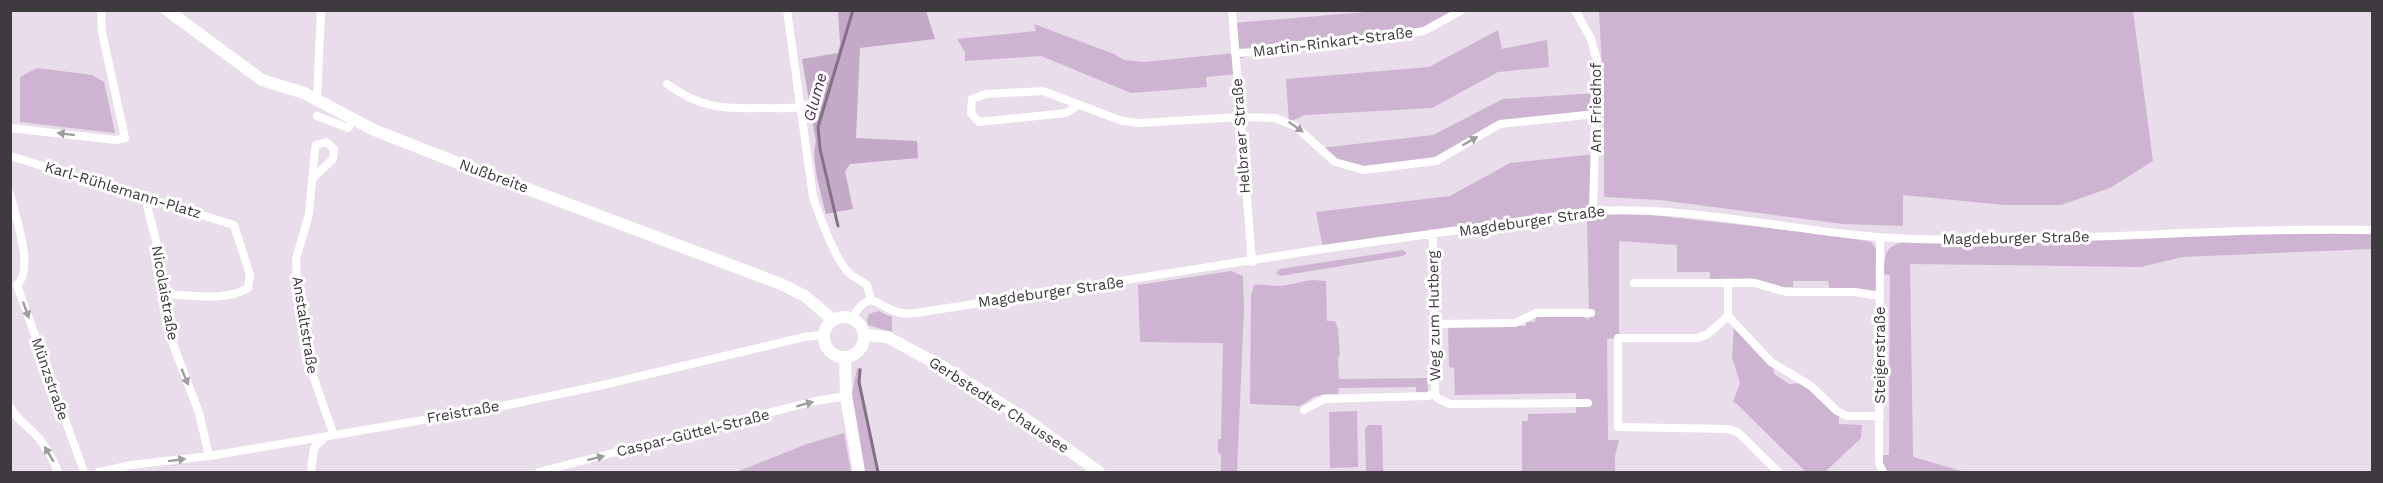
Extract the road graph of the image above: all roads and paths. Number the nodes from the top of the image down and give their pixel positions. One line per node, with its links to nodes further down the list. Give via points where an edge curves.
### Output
1 (167, 10): 10 (main road, Nußbreite, via 262,80)
2 (321, 10): 10 (street)
3 (787, 10): 12 (street)
4 (1232, 10): 8 (street, Helbraer Straße)
5 (1462, 10): 8 (street, Martin-Rinkart-Straße, via 1424,31)
6 (1575, 10): 13 (street, Am Friedhof, via 1595,51)
7 (102, 12): 17 (street, one-way to 17, via 102,32 125,138)
8 (1235, 53): 15 (street, Helbraer Straße)
9 (667, 84): 12 (street, via 707,106 722,109)
10 (317, 100): 16 (main road, Nußbreite)
11 (1077, 106): 11 (street, via 1066,113 979,122 971,113 972,99 986,94 1043,91); 15 (street, via 1141,123)
12 (800, 107): 32 (street, via 813,197 821,222 844,266 867,285)
13 (1596, 114): 15 (street, one-way to 13, via 1286,121 1335,162 1364,170 1436,161 1500,124); 22 (street, Am Friedhof)
14 (317, 116): 16 (street, via 348,128)
15 (1240, 117): 26 (street, Helbraer Straße)
16 (353, 120): 36 (main road, Nußbreite, via 782,284 805,296)
17 (10, 128)
18 (10, 156): 21 (street, Karl-Rühlemann-Platz)
19 (313, 178): 47 (street, Anstaltstraße, via 308,220 296,259 297,282 308,361)
20 (10, 195): 29 (street, Münzstraße, via 25,264 23,278)
21 (145, 198): 30 (street, Nicolaistraße); 30 (street, Karl-Rühlemann-Platz, via 234,225 250,275 248,288 242,291 218,296)
22 (1593, 211): 24 (street, Magdeburger Straße); 25 (street, Magdeburger Straße, via 1650,210)
23 (2373, 230): 25 (street, Magdeburger Straße, via 2016,239)
24 (1433, 234): 26 (street, Magdeburger Straße); 37 (street, Weg zum Hutberg)
25 (1880, 237): 31 (street, Steigerstraße)
26 (1252, 262): 32 (street, Magdeburger Straße, via 916,313 900,313)
27 (1634, 283): 28 (street)
28 (1728, 283): 31 (street, via 1755,283 1786,292); 34 (street)
29 (14, 286): 50 (street, Münzstraße, one-way to 50)
30 (165, 294): 48 (street, Nicolaistraße, one-way to 48, via 173,344 199,413)
31 (1880, 296): 46 (street, Steigerstraße)
32 (871, 300): 35 (street, via 859,306)
33 (1591, 313): 37 (street, via 1536,313 1515,323)
34 (1728, 316): 46 (street, via 1771,362 1810,386 1837,411 1847,416); 56 (street, via 1698,338 1618,338 1618,427 1728,429 1739,433)
35 (852, 318): 36 (main road); 39 (main road, via 861,325)
36 (832, 320): 38 (main road)
37 (1434, 324): 41 (street, Weg zum Hutberg)
38 (824, 335): 40 (main road, via 832,353); 47 (street, Freistraße, via 494,407)
39 (864, 335): 40 (main road, via 859,350); 55 (main road, Gerbstedter Chaussee, via 887,337 942,367 1027,420)
40 (845, 357): 42 (main road)
41 (1436, 395): 43 (street, via 1450,404); 45 (street, via 1324,399)
42 (846, 396): 53 (street, Caspar-Güttel-Straße, one-way to 42); 54 (main road)
43 (1588, 403)
44 (10, 407): 49 (street, one-way to 44, via 45,447)
45 (1304, 410)
46 (1880, 416): 57 (street, Steigerstraße, via 1879,464)
47 (331, 434): 48 (street, Freistraße); 52 (street, via 314,448)
48 (209, 456): 51 (street, Freistraße, one-way to 48)
49 (58, 472)
50 (84, 472)
51 (99, 472)
52 (311, 472)
53 (540, 472)
54 (859, 472)
55 (1099, 472)
56 (1778, 472)
57 (1883, 472)

